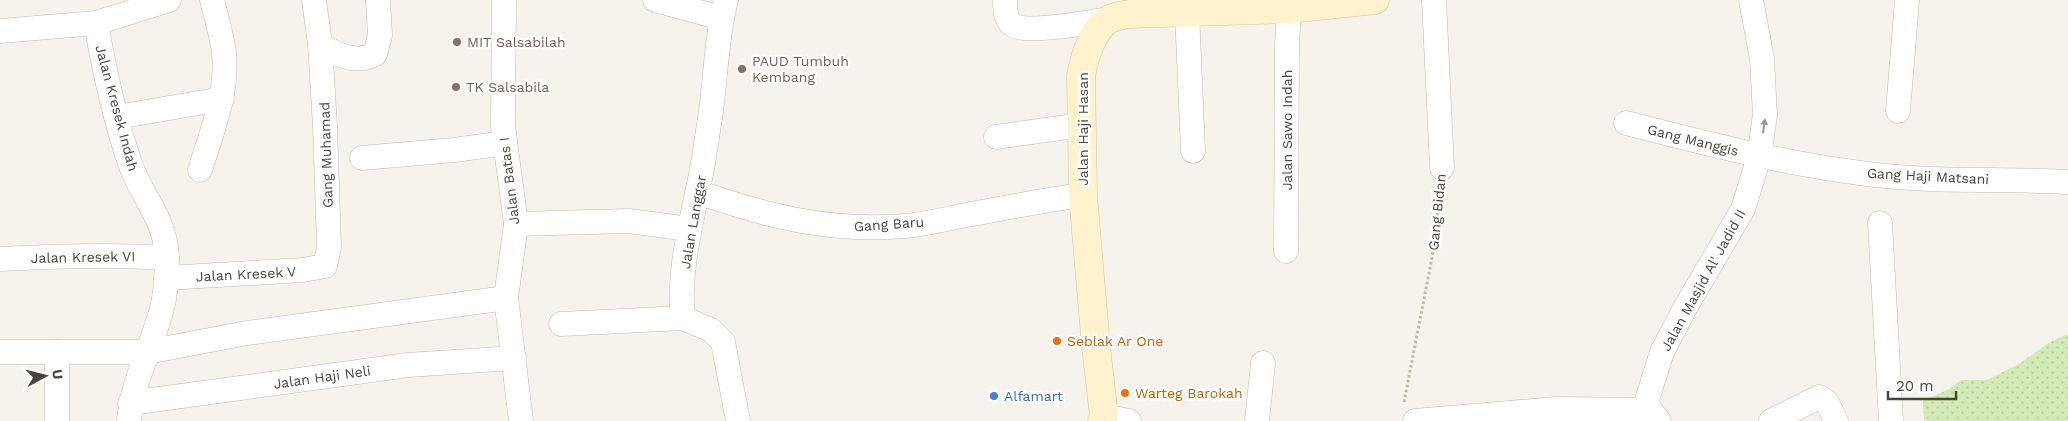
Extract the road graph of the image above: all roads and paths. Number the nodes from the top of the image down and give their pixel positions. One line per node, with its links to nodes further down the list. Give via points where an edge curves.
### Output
1 (169, 0): 13 (street)
2 (212, 0): 21 (street, via 224,52)
3 (314, 0): 20 (street, Gang Muhamad)
4 (378, 0): 20 (street, via 380,35 375,54 364,58 341,57)
5 (504, 0): 27 (street, Jalan Batas I)
6 (655, 0): 14 (street)
7 (1005, 0): 17 (street, via 1010,22 1020,28)
8 (1375, 0): 15 (street)
9 (1434, 0): 31 (street, Gang Bidan)
10 (1751, 0): 29 (street, Jalan Masjid Al' Jadid II, one-way to 10, via 1765,115 1762,59)
11 (1907, 0): 22 (street)
12 (1259, 5): 15 (street); 16 (street)
13 (121, 8): 18 (street)
14 (724, 9): 34 (street, Jalan Langgar)
15 (1289, 9): 39 (street, Jalan Sawo Indah)
16 (1187, 12): 17 (street, via 1130,14); 28 (street)
17 (1109, 19): 25 (street, Jalan Haji Hasan, via 1095,36 1084,60 1081,76)
18 (96, 23): 19 (street); 23 (street, Jalan Kresek Indah)
19 (0, 31)
20 (320, 44): 41 (street, Gang Muhamad, via 329,247)
21 (222, 99): 23 (street); 32 (street)
22 (1898, 111)
23 (117, 117): 42 (street, Jalan Kresek Indah, via 129,162 161,224 166,241)
24 (1626, 123): 29 (street, Gang Manggis)
25 (1082, 125): 26 (street); 35 (street, Jalan Haji Hasan)
26 (996, 137)
27 (505, 143): 30 (street); 37 (street, Jalan Batas I)
28 (1193, 151)
29 (1759, 157): 33 (street, Gang Haji Matsani, via 1906,178); 53 (street, Jalan Masjid Al' Jadid II, via 1743,209 1662,352 1647,400)
30 (362, 158)
31 (1442, 168): 52 (path, Gang Bidan)
32 (200, 170)
33 (2068, 182)
34 (698, 192): 35 (street, Gang Baru, via 792,220 862,228 908,226); 38 (street, Jalan Langgar)
35 (1083, 195): 54 (street, Jalan Haji Hasan, via 1096,347)
36 (1880, 223): 62 (street)
37 (516, 224): 38 (street, via 629,221); 43 (street, Jalan Batas I)
38 (689, 229): 44 (street, Jalan Langgar, via 681,300)
39 (1286, 252)
40 (0, 259): 42 (street, Jalan Kresek VI, via 80,255)
41 (325, 266): 42 (street, Jalan Kresek V, via 303,270)
42 (166, 268): 48 (street, Jalan Kresek Indah, via 162,311)
43 (506, 298): 48 (street, via 247,333); 49 (street, Jalan Batas I)
44 (683, 318): 45 (street); 58 (street, via 711,330 723,342)
45 (562, 324)
46 (0, 352): 47 (street)
47 (57, 352): 48 (street); 56 (street)
48 (147, 352): 51 (street, Jalan Kresek Indah)
49 (514, 358): 51 (street, Jalan Haji Neli, via 408,365); 57 (street, Jalan Batas I)
50 (1263, 363): 59 (street)
51 (130, 412)
52 (1409, 416): 55 (street)
53 (1655, 416): 55 (street, via 1556,409)
54 (1112, 419)
55 (1474, 419)
56 (57, 421)
57 (521, 421)
58 (738, 421)
59 (1257, 421)
60 (1771, 421): 61 (street, via 1819,398 1827,402)
61 (1836, 421)
62 (1890, 421)

